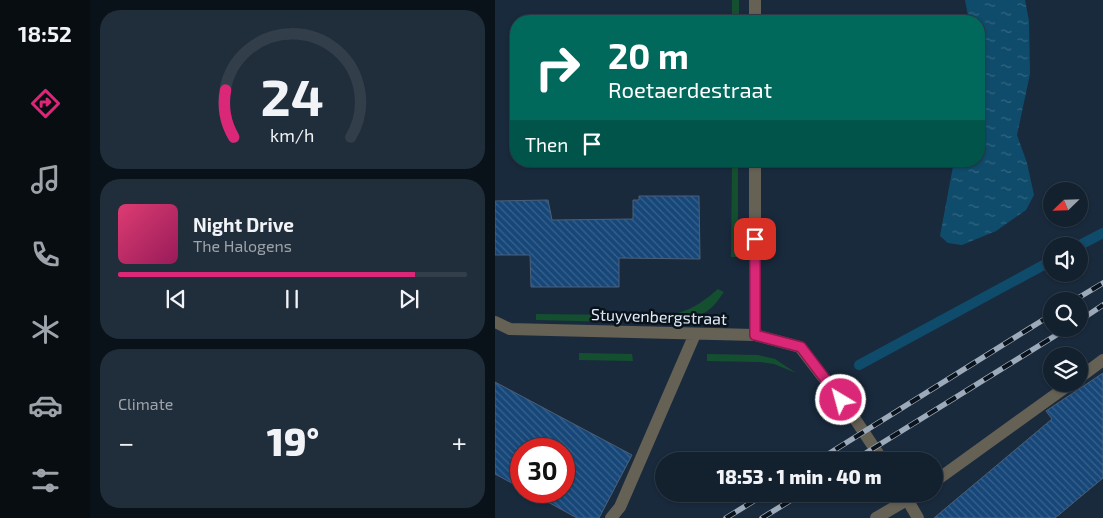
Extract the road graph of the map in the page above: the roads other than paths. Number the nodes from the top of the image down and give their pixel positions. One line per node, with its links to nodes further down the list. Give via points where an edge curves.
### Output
1 (755, 0): 2 (street)
2 (755, 15)
3 (755, 167): 6 (street)
4 (495, 322): 5 (street, Stuyvenbergstraat, via 509,329)
5 (695, 334): 6 (street, Stuyvenbergstraat); 14 (street, via 620,507)
6 (755, 335): 10 (street, Stuyvenbergstraat, via 801,347)
7 (1103, 360): 8 (street)
8 (1088, 371)
9 (1059, 392): 11 (street)
10 (877, 452)
11 (943, 476)
12 (900, 502): 15 (street)
13 (911, 502): 16 (street)
14 (611, 518)
15 (876, 518)
16 (918, 518)

